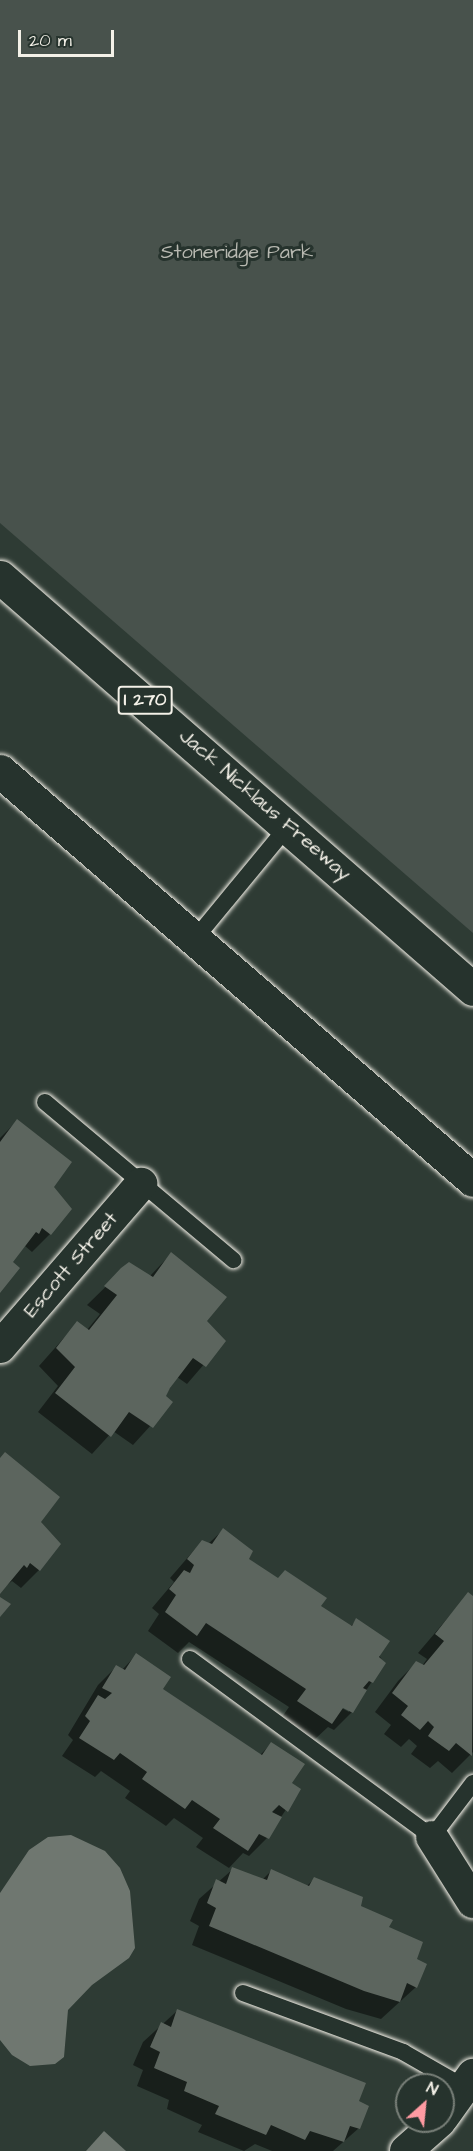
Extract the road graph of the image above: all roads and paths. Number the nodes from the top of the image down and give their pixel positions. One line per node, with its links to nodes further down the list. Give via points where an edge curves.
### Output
1 (0, 577): 3 (highway, Jack Nicklaus Freeway / I 270)
2 (0, 771): 4 (highway)
3 (288, 826): 4 (lane); 5 (highway, Jack Nicklaus Freeway / I 270)
4 (194, 940): 7 (highway)
5 (473, 989)
6 (45, 1102): 8 (lane)
7 (473, 1180)
8 (141, 1184): 9 (lane); 10 (street, Escott Street)
9 (233, 1260)
10 (0, 1347)
11 (190, 1659): 13 (lane)
12 (473, 1783): 13 (lane)
13 (432, 1837): 14 (street)
14 (473, 1902)
15 (243, 1993): 16 (lane, via 403,2052)
16 (469, 2081): 17 (street)
17 (455, 2100)
18 (428, 2133): 19 (street)
19 (411, 2149)

